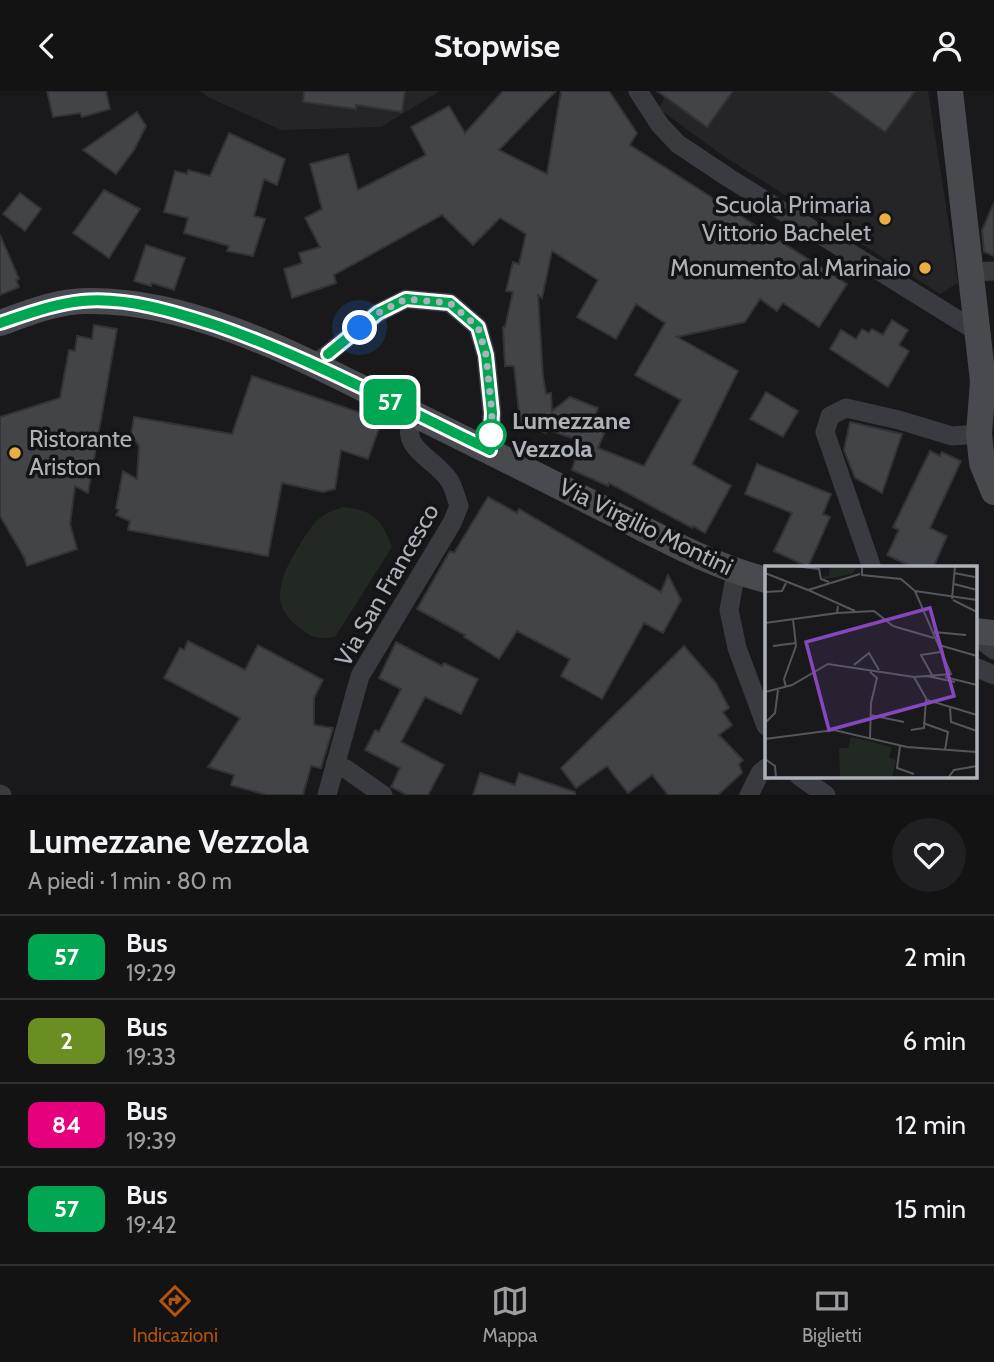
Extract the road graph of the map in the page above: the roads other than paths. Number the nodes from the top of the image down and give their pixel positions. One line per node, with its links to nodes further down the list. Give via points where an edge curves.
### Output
1 (638, 91): 5 (street, via 678,144)
2 (950, 91): 3 (main road)
3 (983, 272): 5 (main road)
4 (0, 323): 6 (main road, Via Virgilio Montini, via 45,307 83,301 124,302 184,315)
5 (976, 331): 7 (main road)
6 (314, 365): 8 (main road, Via Virgilio Montini); 10 (street, via 378,313 406,299 450,303 478,327 486,355 492,413)
7 (989, 383): 9 (main road)
8 (413, 414): 10 (main road, Via Virgilio Montini); 22 (street, Via San Francesco, via 408,426 410,441 449,481 459,506 360,676)
9 (979, 434): 11 (main road, via 982,463); 12 (street, via 952,436 846,408 830,416 825,432)
10 (490, 450): 13 (main road, Via Virgilio Montini)
11 (994, 492)
12 (871, 566)
13 (736, 572): 14 (main road, Via Virgilio Montini); 21 (street, via 729,610 737,648)
14 (765, 580)
15 (976, 633): 16 (main road)
16 (994, 633)
17 (976, 634): 18 (street)
18 (994, 650)
19 (976, 667): 20 (street)
20 (994, 674)
21 (765, 723)
22 (335, 765): 25 (street, Via San Francesco); 26 (street)
23 (765, 769): 27 (street)
24 (802, 778): 28 (street)
25 (327, 795)
26 (383, 795)
27 (749, 795)
28 (827, 795)

